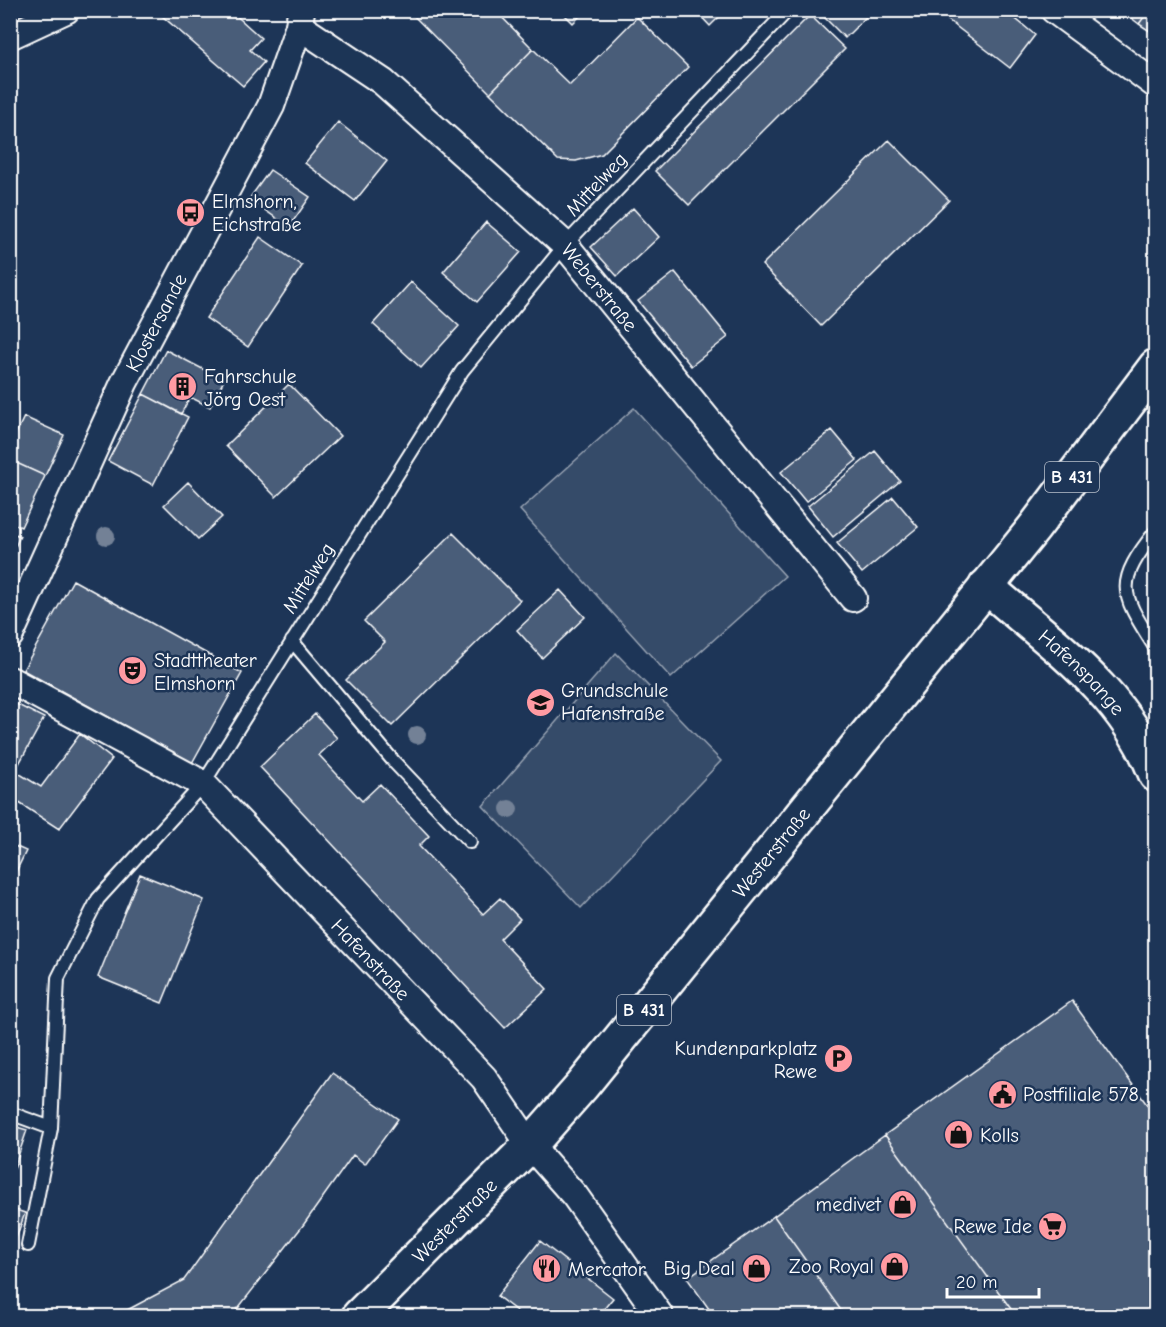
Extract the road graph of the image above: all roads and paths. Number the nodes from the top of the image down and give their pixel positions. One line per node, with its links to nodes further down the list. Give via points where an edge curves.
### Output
1 (66, 10): 5 (street)
2 (788, 10): 7 (lane, Mittelweg)
3 (1053, 10): 6 (street)
4 (300, 18): 7 (street, Weberstraße, via 383,82); 12 (street, Klostersande, via 271,106 124,383)
5 (10, 36)
6 (1155, 85)
7 (565, 245): 11 (street, Weberstraße); 13 (lane, Mittelweg, via 462,371)
8 (1155, 366): 10 (main road, Westerstraße / B 431)
9 (1155, 531): 14 (lane, via 1136,556 1125,582 1127,603)
10 (986, 586): 16 (main road, Hafenspange, via 1060,647 1093,680 1137,734); 21 (main road, Westerstraße / B 431)
11 (853, 598)
12 (10, 635)
13 (292, 641): 17 (lane, Mittelweg); 18 (lane, via 395,763)
14 (1155, 649)
15 (10, 680): 17 (street, Hafenstraße)
16 (1155, 775)
17 (203, 784): 20 (lane, Mittelweg, via 98,898 58,978); 21 (street, Hafenstraße, via 484,1078)
18 (470, 842)
19 (10, 1113): 20 (lane)
20 (51, 1128): 22 (lane, Mittelweg)
21 (530, 1145): 23 (main road, Westerstraße / B 431); 24 (street, Hafenstraße, via 575,1196)
22 (28, 1245)
23 (359, 1317)
24 (660, 1317)

